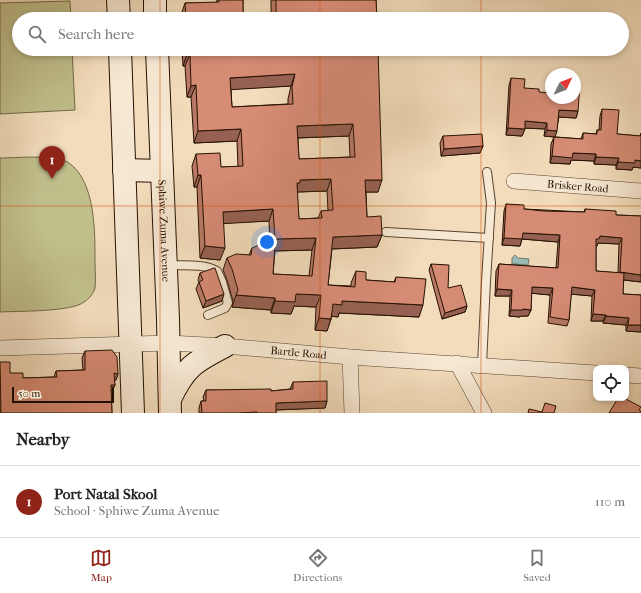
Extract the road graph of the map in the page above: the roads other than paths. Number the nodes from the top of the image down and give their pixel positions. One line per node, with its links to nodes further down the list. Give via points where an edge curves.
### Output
1 (118, 0): 3 (street)
2 (155, 0): 4 (street)
3 (119, 12)
4 (156, 12)
5 (120, 56): 7 (street)
6 (157, 56): 8 (street, Sphiwe Zuma Avenue)
7 (124, 170): 8 (street); 17 (street)
8 (162, 171): 14 (street, Sphiwe Zuma Avenue)
9 (487, 172): 13 (lane, via 491,203)
10 (514, 181): 11 (street, Brisker Road)
11 (641, 191)
12 (386, 232): 13 (lane)
13 (489, 238): 22 (lane)
14 (166, 265): 15 (lane, via 197,266 217,271 228,304); 16 (street, Sphiwe Zuma Avenue)
15 (208, 316)
16 (169, 343): 17 (street, Bartle Road); 18 (street, Bartle Road); 26 (street, Sphiwe Zuma Avenue)
17 (130, 344): 19 (street, Bartle Road); 27 (street)
18 (224, 346): 20 (street, Bartle Road); 26 (street, via 201,358 188,369 179,382)
19 (0, 348)
20 (350, 357): 21 (street, Bartle Road); 28 (street)
21 (457, 363): 22 (street, Bartle Road); 29 (street)
22 (482, 365): 23 (street, Bartle Road)
23 (593, 373)
24 (629, 375): 25 (street)
25 (641, 376)
26 (170, 406)
27 (133, 413)
28 (352, 413)
29 (484, 413)

